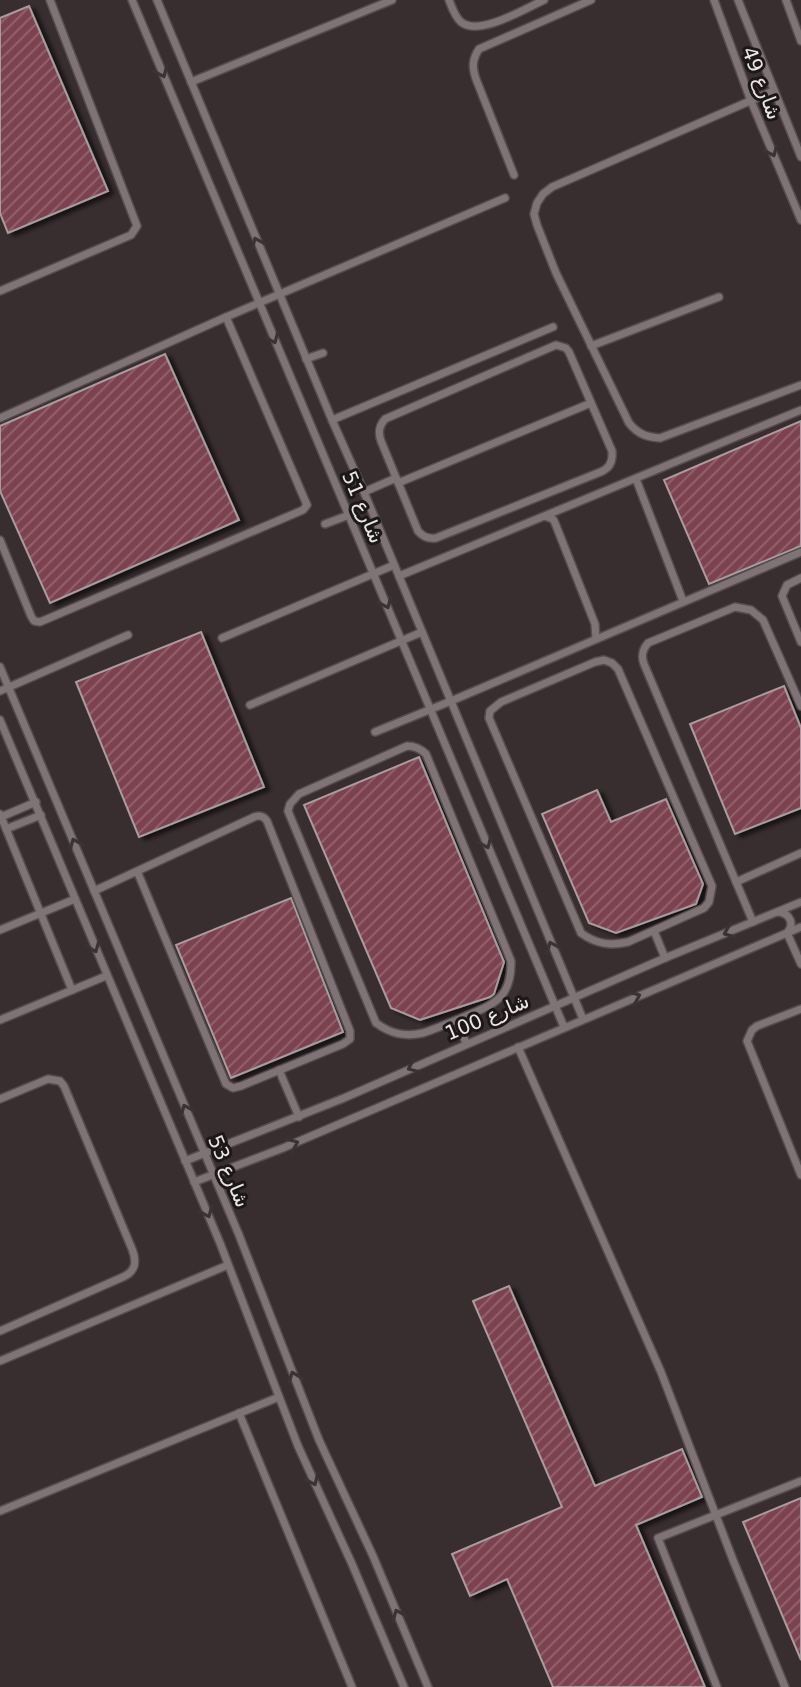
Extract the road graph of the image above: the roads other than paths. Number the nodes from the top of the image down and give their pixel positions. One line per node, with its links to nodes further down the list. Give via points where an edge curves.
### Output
1 (50, 0): 19 (lane, via 137,226 131,235)
2 (132, 0): 22 (lane, شارع 51, one-way to 22)
3 (157, 0): 12 (lane, شارع 51)
4 (392, 0): 12 (lane)
5 (449, 0): 6 (lane, via 459,20 476,28)
6 (544, 0)
7 (591, 0): 16 (lane, via 479,49 473,58 472,68)
8 (714, 0): 14 (lane, شارع 49)
9 (738, 0): 13 (lane, شارع 49)
10 (786, 0): 11 (lane)
11 (801, 41)
12 (191, 82): 20 (lane, شارع 51, one-way to 12)
13 (773, 91): 14 (lane); 15 (lane, شارع 49)
14 (751, 101): 18 (lane, شارع 49, one-way to 18); 25 (lane, via 552,187 537,203 537,225)
15 (801, 157)
16 (514, 175)
17 (505, 198): 20 (lane)
18 (801, 220)
19 (1, 289)
20 (279, 294): 22 (lane); 27 (lane, شارع 51)
21 (719, 297): 25 (lane)
22 (258, 303): 23 (lane); 36 (lane, شارع 51, one-way to 36)
23 (226, 317): 31 (lane); 39 (lane, via 306,503 304,510 40,622 31,616)
24 (553, 327): 32 (lane)
25 (591, 346): 28 (lane, via 629,423 648,437 660,438)
26 (323, 353): 27 (lane)
27 (306, 359): 32 (lane, شارع 51)
28 (801, 385)
29 (591, 403): 34 (lane); 34 (lane, via 569,352 551,347 385,419 379,435); 34 (lane, via 612,451 605,470 436,538 418,531)
30 (801, 410): 33 (lane)
31 (0, 418)
32 (332, 420): 35 (lane, شارع 51)
33 (636, 479): 37 (lane); 45 (lane)
34 (397, 481): 35 (lane)
35 (364, 492): 41 (lane, شارع 51)
36 (349, 515): 38 (lane); 42 (lane, شارع 51)
37 (546, 517): 43 (lane); 49 (lane, via 555,523 595,624)
38 (325, 524)
39 (0, 540)
40 (801, 552): 45 (lane)
41 (394, 565): 42 (lane); 43 (lane, شارع 51)
42 (374, 574): 48 (lane); 50 (lane, شارع 51, one-way to 50)
43 (399, 576): 46 (lane, شارع 51)
44 (801, 578): 51 (lane, via 787,585 782,596)
45 (683, 601): 49 (lane)
46 (422, 632): 50 (lane); 54 (lane, شارع 51)
47 (128, 635): 53 (lane)
48 (222, 638)
49 (596, 639): 54 (lane)
50 (402, 641): 55 (lane); 57 (lane, شارع 51)
51 (801, 642)
52 (0, 667): 53 (lane, شارع 53)
53 (4, 689): 67 (lane, شارع 53, one-way to 53)
54 (451, 701): 57 (lane); 81 (lane, شارع 51, one-way to 54)
55 (250, 705)
56 (801, 706): 66 (lane, via 763,620 751,610 735,607 644,648 642,659)
57 (430, 710): 59 (lane); 82 (lane, شارع 51, one-way to 82)
58 (0, 720): 60 (lane, شارع 53)
59 (375, 732)
60 (3, 735): 61 (lane, شارع 53)
61 (36, 802): 62 (lane, شارع 53); 63 (lane)
62 (41, 815): 63 (lane); 68 (lane, شارع 53)
63 (2, 821): 71 (lane)
64 (801, 853): 66 (lane)
65 (137, 871): 67 (lane); 90 (lane, via 226,1084 237,1088); 90 (lane, via 252,818 266,819 351,1034 345,1043)
66 (736, 882): 72 (lane)
67 (94, 891): 93 (lane, شارع 53, one-way to 67)
68 (75, 899): 71 (lane); 79 (lane, شارع 53, one-way to 79)
69 (801, 902): 70 (lane, شارع 100)
70 (778, 912): 72 (lane, شارع 100); 76 (lane, via 791,919)
71 (41, 913): 74 (lane); 80 (lane)
72 (753, 922): 77 (lane, شارع 100, one-way to 77)
73 (801, 927): 76 (lane, شارع 100)
74 (0, 930)
75 (654, 931): 75 (lane, via 618,945 598,943 581,933 489,718 494,706 595,662 604,660 618,669 712,886 704,908); 77 (lane)
76 (787, 933): 78 (lane); 84 (lane, شارع 100, one-way to 76)
77 (665, 958): 81 (lane, شارع 100)
78 (801, 964)
79 (106, 976): 80 (lane); 94 (lane, شارع 53)
80 (72, 990): 85 (lane)
81 (573, 998): 82 (lane, شارع 100); 84 (lane, شارع 51)
82 (554, 1006): 87 (lane, شارع 51); 88 (lane, شارع 100)
83 (801, 1009): 96 (lane, via 757,1026 747,1041)
84 (583, 1019): 87 (lane, شارع 100)
85 (0, 1020)
86 (457, 1020): 86 (lane, via 413,1035 393,1033 376,1023 288,811 299,794 407,746 426,754 511,961 501,998); 88 (lane)
87 (564, 1027): 89 (lane, شارع 100)
88 (466, 1043): 92 (lane, شارع 100, one-way to 92)
89 (518, 1047): 95 (lane, شارع 100, one-way to 89); 105 (lane, via 661,1372)
90 (279, 1070): 92 (lane)
91 (0, 1099): 99 (lane, via 48,1079 60,1081 136,1263 129,1274)
92 (299, 1117): 93 (lane, شارع 100)
93 (204, 1153): 94 (lane, شارع 100); 95 (lane, شارع 53)
94 (185, 1161): 97 (lane, شارع 53)
95 (213, 1174): 97 (lane, شارع 100); 108 (lane, شارع 53, one-way to 95, via 319,1440)
96 (801, 1175)
97 (194, 1182): 98 (lane, شارع 53, one-way to 98)
98 (228, 1265): 100 (lane); 101 (lane, شارع 53)
99 (0, 1331)
100 (0, 1361)
101 (279, 1397): 102 (lane); 107 (lane, شارع 53, one-way to 107)
102 (239, 1413): 104 (lane); 106 (lane)
103 (801, 1481): 105 (lane)
104 (0, 1511)
105 (716, 1516): 109 (lane, via 658,1539); 110 (lane)
106 (352, 1687)
107 (404, 1687)
108 (428, 1687)
109 (717, 1687)
110 (785, 1687)

